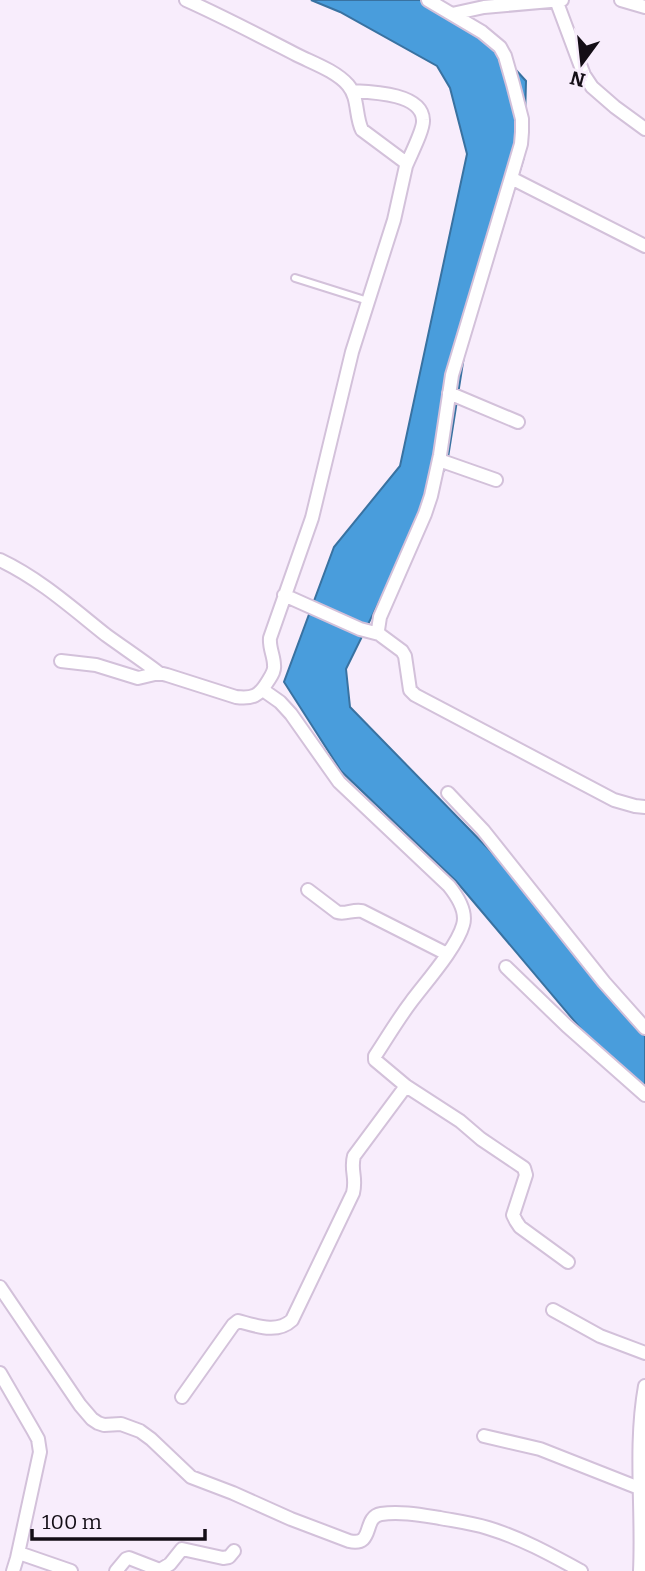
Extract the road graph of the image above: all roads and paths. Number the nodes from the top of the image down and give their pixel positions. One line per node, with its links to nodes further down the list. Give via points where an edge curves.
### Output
1 (186, 0): 8 (street, via 330,72)
2 (428, 0): 7 (street)
3 (562, 0): 5 (street)
4 (621, 0): 6 (street)
5 (556, 1): 7 (street, via 484,6); 9 (street, via 592,87)
6 (645, 7)
7 (452, 14): 11 (street, via 482,32 505,55 522,119)
8 (352, 91): 10 (street, via 362,130); 10 (street, via 401,97 421,112 424,123)
9 (645, 129)
10 (405, 166): 14 (street, via 394,220)
11 (512, 178): 12 (street); 15 (street)
12 (645, 246)
13 (295, 278): 14 (lane)
14 (368, 301): 20 (street, via 312,518)
15 (449, 393): 16 (street); 17 (street)
16 (518, 422)
17 (439, 460): 18 (street); 21 (street, via 425,514 380,617)
18 (496, 481)
19 (0, 560): 23 (street, via 40,582)
20 (284, 594): 21 (street); 24 (street, via 270,638 273,674)
21 (379, 634): 26 (street, via 405,656 410,690 415,695 614,800)
22 (61, 662): 23 (street, via 96,665 138,678)
23 (159, 673): 24 (street, via 236,697 248,698)
24 (263, 690): 28 (street, via 291,714 340,782 457,896 464,920)
25 (447, 793): 30 (street, via 483,830)
26 (645, 807)
27 (308, 890): 28 (street, via 341,914 362,911)
28 (447, 954): 31 (street, via 375,1056 378,1064)
29 (506, 967): 32 (street)
30 (645, 1028)
31 (406, 1086): 33 (street, via 524,1168 526,1175 513,1215 520,1227); 39 (street, via 354,1156 353,1193 292,1320 277,1329 238,1321)
32 (645, 1095)
33 (568, 1262)
34 (0, 1287): 47 (street, via 92,1419 140,1431 191,1477 357,1543 375,1515 413,1513 485,1527 531,1544)
35 (553, 1310): 36 (street, via 600,1336)
36 (645, 1353)
37 (0, 1373): 43 (street, via 33,1430 40,1452)
38 (645, 1386): 41 (street)
39 (182, 1397)
40 (484, 1436): 41 (street, via 540,1449)
41 (639, 1488): 48 (street)
42 (234, 1551): 46 (street, via 223,1558 183,1549 160,1570 129,1558)
43 (19, 1553): 44 (street); 45 (street)
44 (13, 1571)
45 (71, 1571)
46 (116, 1571)
47 (581, 1571)
48 (640, 1571)

